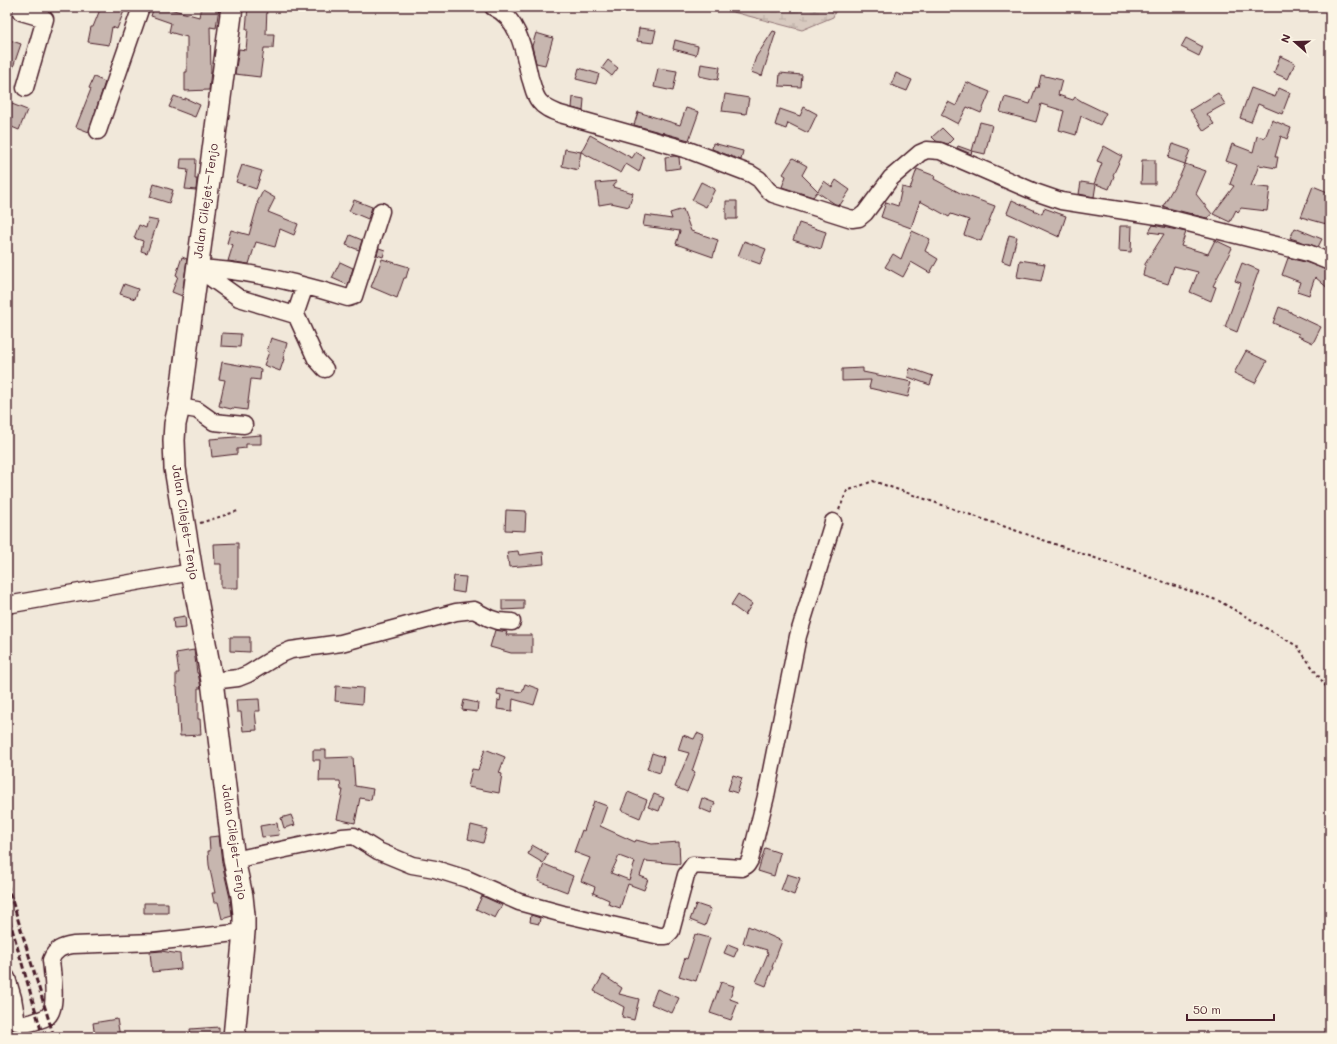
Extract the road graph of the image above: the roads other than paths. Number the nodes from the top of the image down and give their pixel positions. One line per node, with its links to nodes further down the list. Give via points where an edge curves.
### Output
1 (141, 7): 7 (street)
2 (232, 7): 10 (main road, Jalan Cilejet–Tenjo)
3 (493, 7): 9 (street, via 513,25 520,37 534,91 546,108 688,150 751,174 780,197 852,219 865,213 891,178 920,153 926,150 940,151 1061,201 1164,217 1308,253)
4 (21, 12): 5 (street)
5 (47, 13): 6 (street)
6 (25, 88)
7 (98, 131)
8 (382, 211): 11 (street, via 354,296 348,298)
9 (1330, 262)
10 (197, 268): 11 (street, via 236,272); 12 (street, via 239,298); 14 (main road, Jalan Cilejet–Tenjo)
11 (305, 286): 12 (street)
12 (295, 315): 13 (street, via 316,359)
13 (326, 369)
14 (179, 407): 15 (street, via 197,410 214,422); 17 (main road, Jalan Cilejet–Tenjo, via 175,435 175,468)
15 (244, 425)
16 (833, 522): 21 (street, via 798,636 766,796 750,860 742,868 693,865 686,875 671,931 666,936 519,902 467,879 412,865 378,851 354,836)
17 (192, 572): 18 (street); 20 (main road, Jalan Cilejet–Tenjo)
18 (7, 605)
19 (512, 622): 20 (street, via 498,621 474,610 456,612 341,643 291,650 238,678)
20 (212, 681): 21 (main road, Jalan Cilejet–Tenjo)
21 (234, 860): 22 (main road, Jalan Cilejet–Tenjo, via 242,896)
22 (244, 932): 24 (street, via 154,942 73,945 57,950 51,960 54,1001 51,1012 47,1017 31,1024); 25 (main road, Jalan Cilejet–Tenjo)
23 (7, 978): 24 (street, via 13,998)
24 (12, 1019)
25 (234, 1037)

